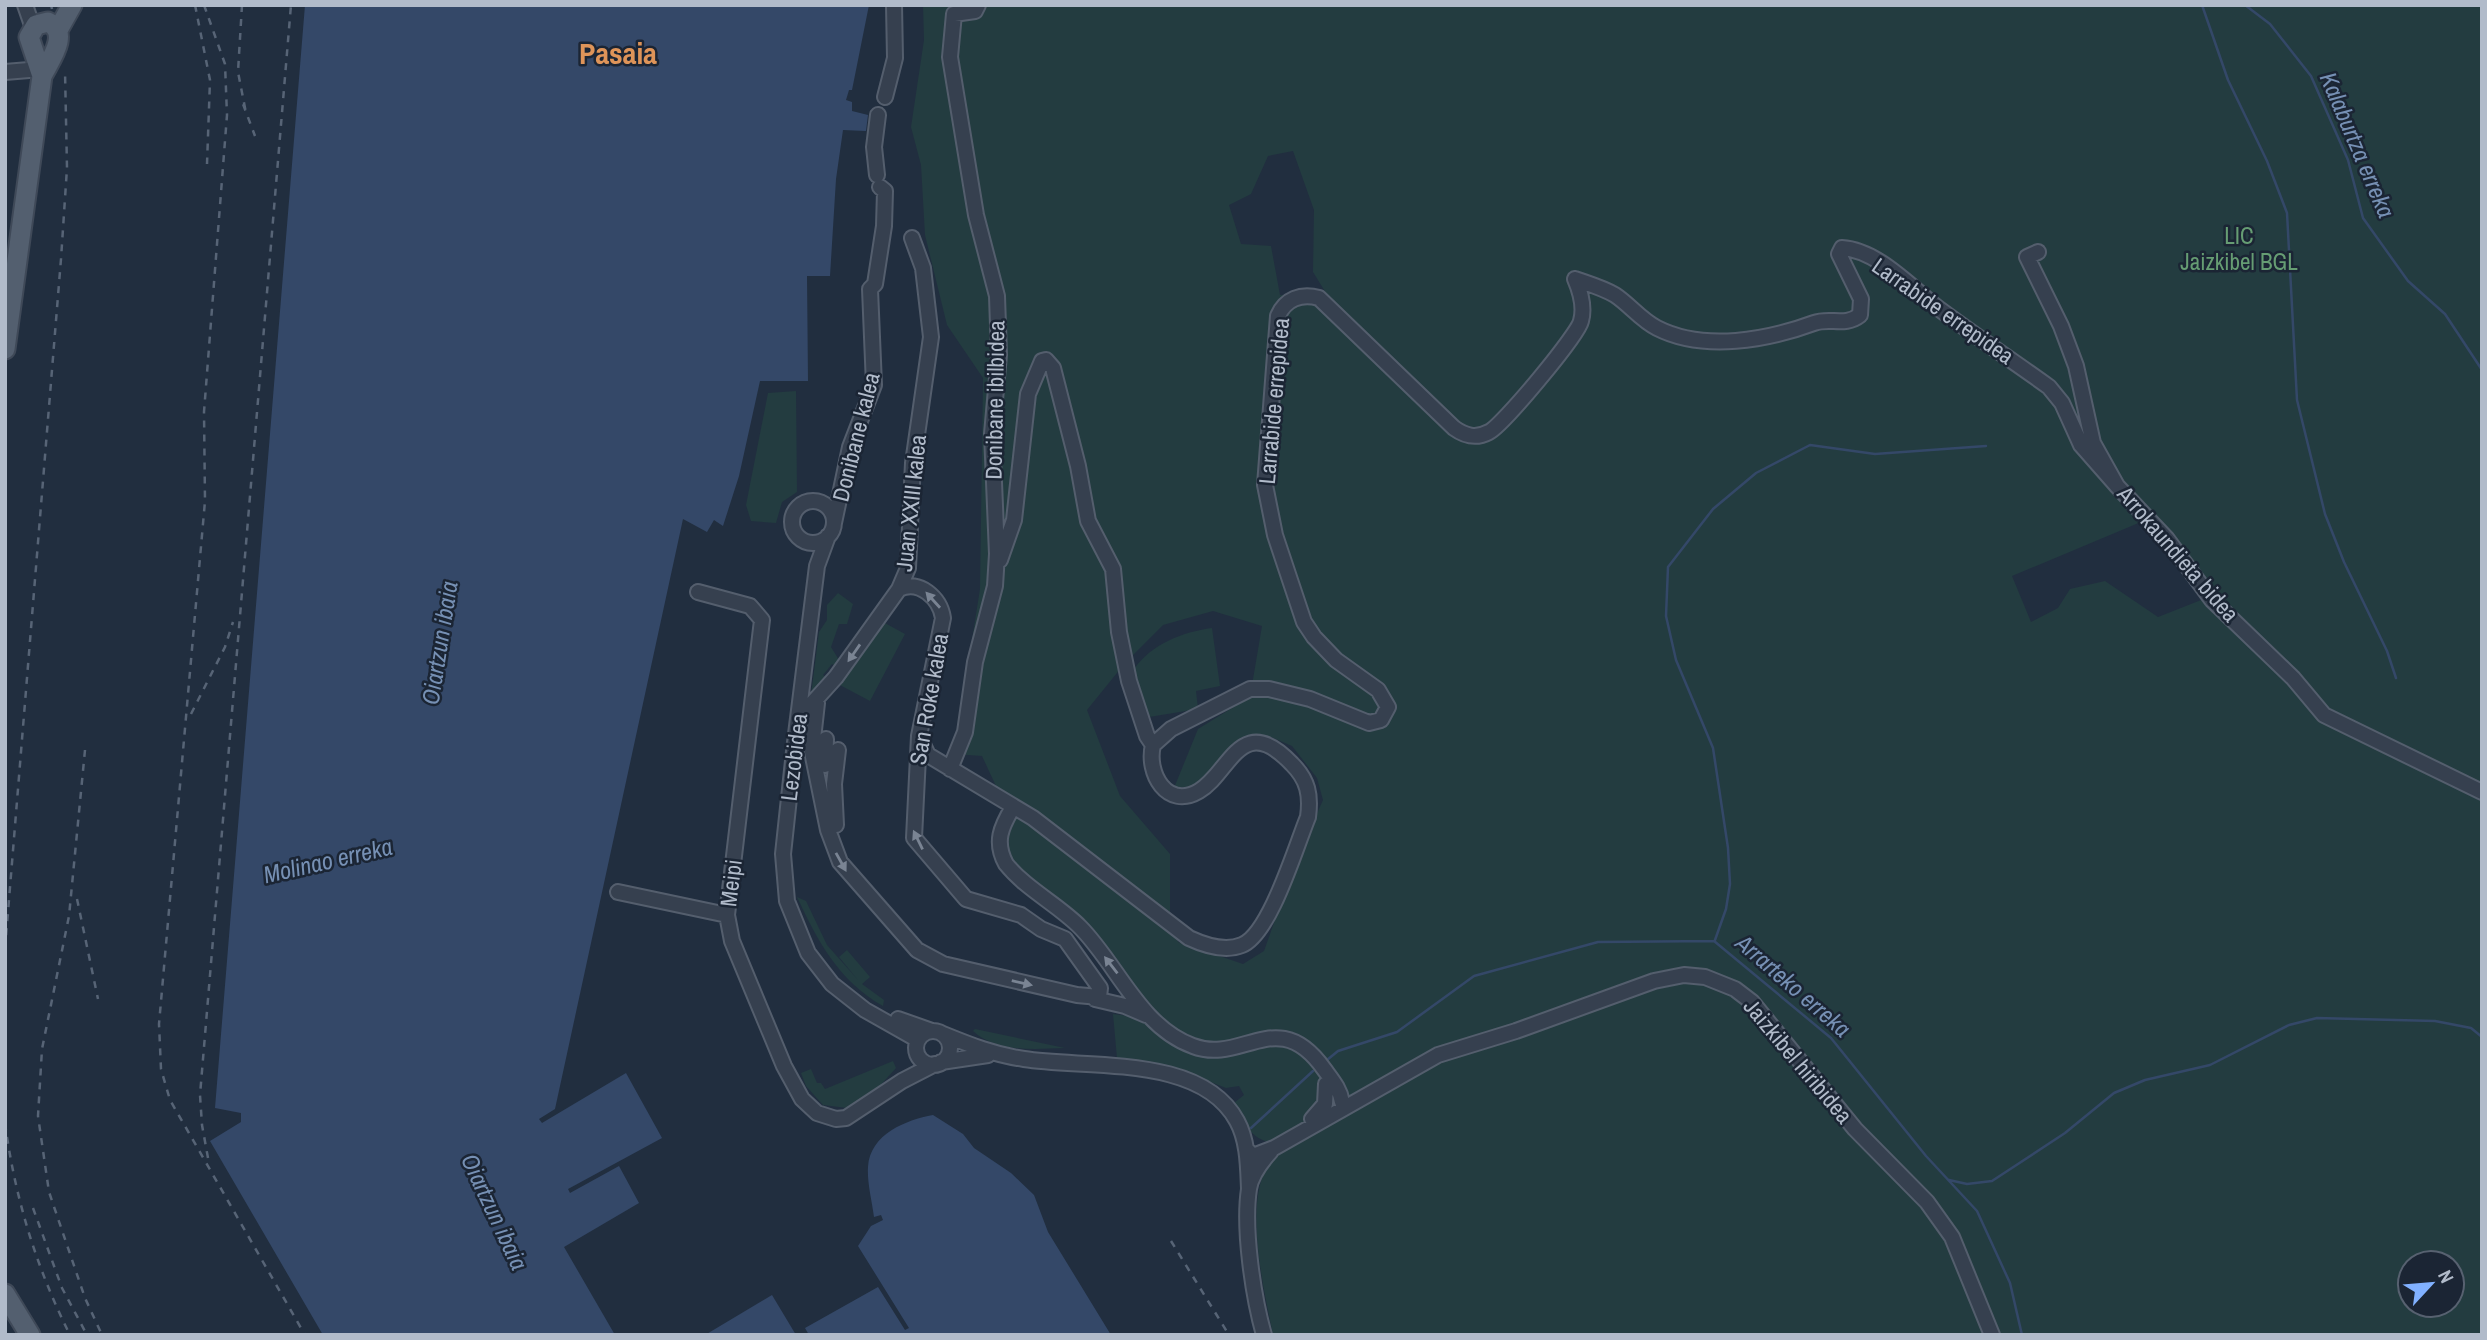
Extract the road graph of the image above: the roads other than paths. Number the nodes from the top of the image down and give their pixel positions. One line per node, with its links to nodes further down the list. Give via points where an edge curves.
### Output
1 (25, 5): 5 (street)
2 (72, 5): 6 (main road)
3 (894, 5): 10 (street, via 895,58)
4 (978, 5): 21 (street, Donibane ibilbidea, via 975,11 954,14 950,57 976,215 997,296 999,355 992,434)
5 (33, 28): 6 (main road, via 48,22); 7 (main road, via 29,37)
6 (58, 30): 7 (main road, via 60,38)
7 (44, 50): 9 (main road)
8 (5, 72): 9 (street)
9 (42, 73): 16 (main road)
10 (885, 97)
11 (878, 115): 12 (street, Donibane kalea, via 874,146)
12 (885, 212): 14 (street); 18 (street, Donibane kalea, via 875,284 870,289 874,385 850,447)
13 (912, 238): 22 (street, Juan XXIII kalea, via 923,268 931,337 913,463 910,552)
14 (893, 240)
15 (2038, 252): 17 (street, Arrokaundieta bidea, via 2027,257 2076,366 2093,443)
16 (5, 349)
17 (2117, 486): 30 (street, Larrabide errepidea, via 2081,445 2062,403 2049,387 1940,310 1903,278 1854,250 1842,248 1839,254 1861,299 1860,315 1846,323 1816,322 1775,336 1720,341 1672,334 1642,319 1617,296 1575,279 1582,298 1578,329 1504,421 1479,436 1454,428 1319,298 1299,296 1282,306 1278,316 1265,470 1269,514 1304,622 1323,648 1378,691 1388,707 1381,720 1369,723 1310,699 1250,689 1171,729); 34 (street, Arrokaundieta bidea, via 2167,539 2212,600 2293,678 2323,715)
18 (831, 530): 19 (street, via 818,542); 19 (street, via 831,511 822,503 801,505 792,523 795,533); 20 (street, Lezobidea)
19 (806, 542): 20 (street)
20 (817, 566): 24 (street, Lezobidea)
21 (997, 567): 30 (street, via 1014,520 1028,394 1046,360 1053,368 1088,521 1110,558 1129,681); 33 (street, Donibane ibilbidea, via 975,662 965,732)
22 (899, 589): 25 (street, Juan XXIII kalea, one-way to 25); 27 (street, San Roke kalea, one-way to 22, via 943,613 929,593 908,586)
23 (698, 592): 38 (street, Meipi, via 750,606 759,613 762,624)
24 (801, 697): 25 (street, via 807,705); 26 (street, Lezobidea)
25 (817, 703): 26 (street, Juan XXIII kalea); 31 (street, Juan XXIII kalea)
26 (798, 719): 29 (street, Lezobidea)
27 (919, 736): 33 (street, via 925,752); 40 (street, San Roke kalea, one-way to 27, via 1100,988 1065,939 1021,915 966,899 920,847 912,827)
28 (826, 740): 32 (street)
29 (795, 742): 31 (street, via 806,738); 39 (street, Lezobidea, via 783,870 787,901)
30 (1153, 745): 35 (street, via 1154,776 1165,790 1179,795 1198,792 1237,750 1252,745 1281,753 1304,779 1310,801 1308,817 1259,930 1241,946 1214,947 1189,938)
31 (812, 749): 32 (street, Juan XXIII kalea)
32 (821, 769): 36 (street, via 838,750); 40 (street, one-way to 40, via 828,830 839,862 918,950 943,964)
33 (950, 769): 35 (street)
34 (2482, 792)
35 (1013, 807): 41 (street, one-way to 35, via 1081,928 1010,870 1000,852 1000,832)
36 (836, 825)
37 (618, 892): 38 (street)
38 (727, 915): 47 (street, Meipi, via 732,940 784,1066 809,1107 826,1118 846,1118)
39 (804, 946): 42 (street, Lezobidea, via 875,1007); 43 (street, Lezobidea, via 842,994)
40 (1098, 997): 41 (street)
41 (1153, 1019): 46 (street, via 1193,1047 1220,1049 1276,1038 1302,1046 1322,1066)
42 (937, 1032): 43 (street); 44 (street, Lezobidea); 45 (street, via 950,1048)
43 (918, 1047): 45 (street, Lezobidea, via 924,1062); 47 (street, Meipi)
44 (993, 1054): 45 (street, Meipi); 50 (street, via 1110,1064 1198,1084 1229,1108)
45 (938, 1063): 47 (street, Meipi)
46 (1330, 1084): 48 (street); 49 (street)
47 (892, 1087)
48 (1350, 1099): 49 (street, Jaizkibel hiribidea); 57 (street, Jaizkibel hiribidea, via 1438,1055 1654,981 1684,975 1726,984 1752,1002 1855,1129 1927,1202 1952,1237)
49 (1316, 1120): 50 (street); 51 (street)
50 (1246, 1147): 51 (street, via 1253,1156); 52 (street)
51 (1275, 1148): 52 (street, via 1259,1166)
52 (1249, 1189): 56 (street, via 1251,1272)
53 (5, 1294): 55 (main road)
54 (5, 1321): 55 (main road)
55 (29, 1335)
56 (1264, 1335)
57 (1992, 1335)

